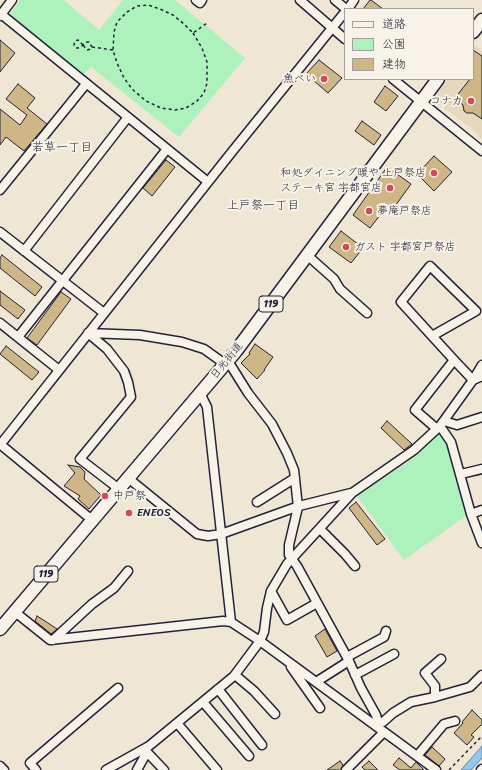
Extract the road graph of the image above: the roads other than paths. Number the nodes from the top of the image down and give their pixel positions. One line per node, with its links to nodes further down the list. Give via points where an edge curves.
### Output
1 (12, 0): 10 (street)
2 (196, 0): 3 (street, via 200,3)
3 (202, 0)
4 (300, 0): 12 (street)
5 (335, 0): 7 (street)
6 (354, 0): 8 (street)
7 (346, 8)
8 (348, 8)
9 (344, 13): 12 (street)
10 (1, 15): 17 (street)
11 (482, 20): 13 (highway)
12 (332, 29): 14 (street); 22 (street)
13 (474, 31)
14 (344, 38)
15 (394, 80): 18 (street)
16 (437, 80): 18 (highway, 日光街道 / 119)
17 (86, 84): 19 (street); 23 (street)
18 (421, 102): 21 (street); 26 (highway, 日光街道 / 119)
19 (128, 117): 20 (street); 25 (street)
20 (167, 149): 22 (street); 27 (street)
21 (482, 151)
22 (208, 182): 28 (street)
23 (0, 190)
24 (2, 236): 25 (street)
25 (24, 251): 27 (street)
26 (307, 255): 29 (street); 35 (highway, 日光街道 / 119)
27 (63, 281): 28 (street); 33 (street)
28 (104, 313): 31 (street)
29 (367, 314)
30 (0, 323): 33 (street)
31 (88, 333): 35 (street, via 140,335 182,342 204,349); 37 (street); 48 (street, via 107,349 124,371 131,397 80,459)
32 (432, 336): 32 (street, via 401,302 430,266 476,312); 34 (street)
33 (18, 337): 37 (street)
34 (454, 360): 39 (street); 42 (street, via 415,410)
35 (226, 363): 40 (highway, 日光街道 / 119); 47 (street, via 276,432 287,452)
36 (482, 365): 39 (street)
37 (59, 370): 43 (street)
38 (482, 376): 39 (street)
39 (473, 380): 42 (street)
40 (200, 393): 46 (highway, 日光街道 / 119); 56 (street, via 207,407)
41 (482, 416): 42 (street, via 457,425)
42 (440, 426): 45 (street, via 452,442); 49 (street, via 414,450)
43 (0, 445): 54 (street)
44 (482, 469): 45 (street)
45 (461, 474): 53 (street)
46 (128, 478): 48 (highway, 日光街道 / 119); 56 (street, via 197,534)
47 (295, 478): 50 (street); 51 (street)
48 (119, 489): 54 (highway, 日光街道 / 119)
49 (352, 493): 51 (street); 55 (street)
50 (258, 502)
51 (298, 507): 56 (street); 58 (street, via 288,552)
52 (482, 510): 53 (street)
53 (471, 514): 57 (street)
54 (92, 520): 63 (highway, 日光街道 / 119)
55 (320, 529): 58 (street); 59 (street)
56 (221, 534): 64 (street)
57 (482, 543)
58 (292, 560): 61 (street); 62 (street)
59 (355, 566)
60 (128, 571): 67 (street, via 114,588 92,604)
61 (271, 591): 62 (street, via 287,620); 68 (street)
62 (317, 603): 70 (street)
63 (15, 612): 65 (highway, 日光街道 / 119); 67 (street)
64 (231, 622): 67 (street); 68 (street)
65 (0, 629)
66 (386, 631): 70 (street, via 384,637)
67 (53, 640)
68 (260, 641): 72 (street); 73 (street)
69 (394, 654): 74 (street)
70 (348, 659): 74 (street); 76 (street)
71 (441, 659): 79 (street, via 425,673 435,686)
72 (287, 661): 76 (street); 81 (street)
73 (235, 675): 78 (street); 82 (street)
74 (355, 675): 85 (street)
75 (482, 675): 79 (street, via 470,687)
76 (316, 682): 85 (street)
77 (118, 688): 94 (street, via 30,763)
78 (218, 689): 80 (street); 87 (street)
79 (434, 697): 85 (street, via 411,702 383,722)
80 (203, 702): 84 (street); 89 (street)
81 (320, 708)
82 (275, 714)
83 (455, 721): 90 (street, via 444,724)
84 (177, 723): 88 (street); 98 (street)
85 (376, 723): 86 (street)
86 (384, 732): 90 (street); 99 (street)
87 (262, 745)
88 (145, 750): 92 (street); 96 (street); 97 (street)
89 (249, 756)
90 (417, 756): 100 (street)
91 (0, 766): 93 (street)
92 (116, 767): 95 (street)
93 (4, 770)
94 (36, 770)
95 (106, 770)
96 (137, 770)
97 (164, 770)
98 (217, 770)
99 (346, 770)
100 (436, 770)

